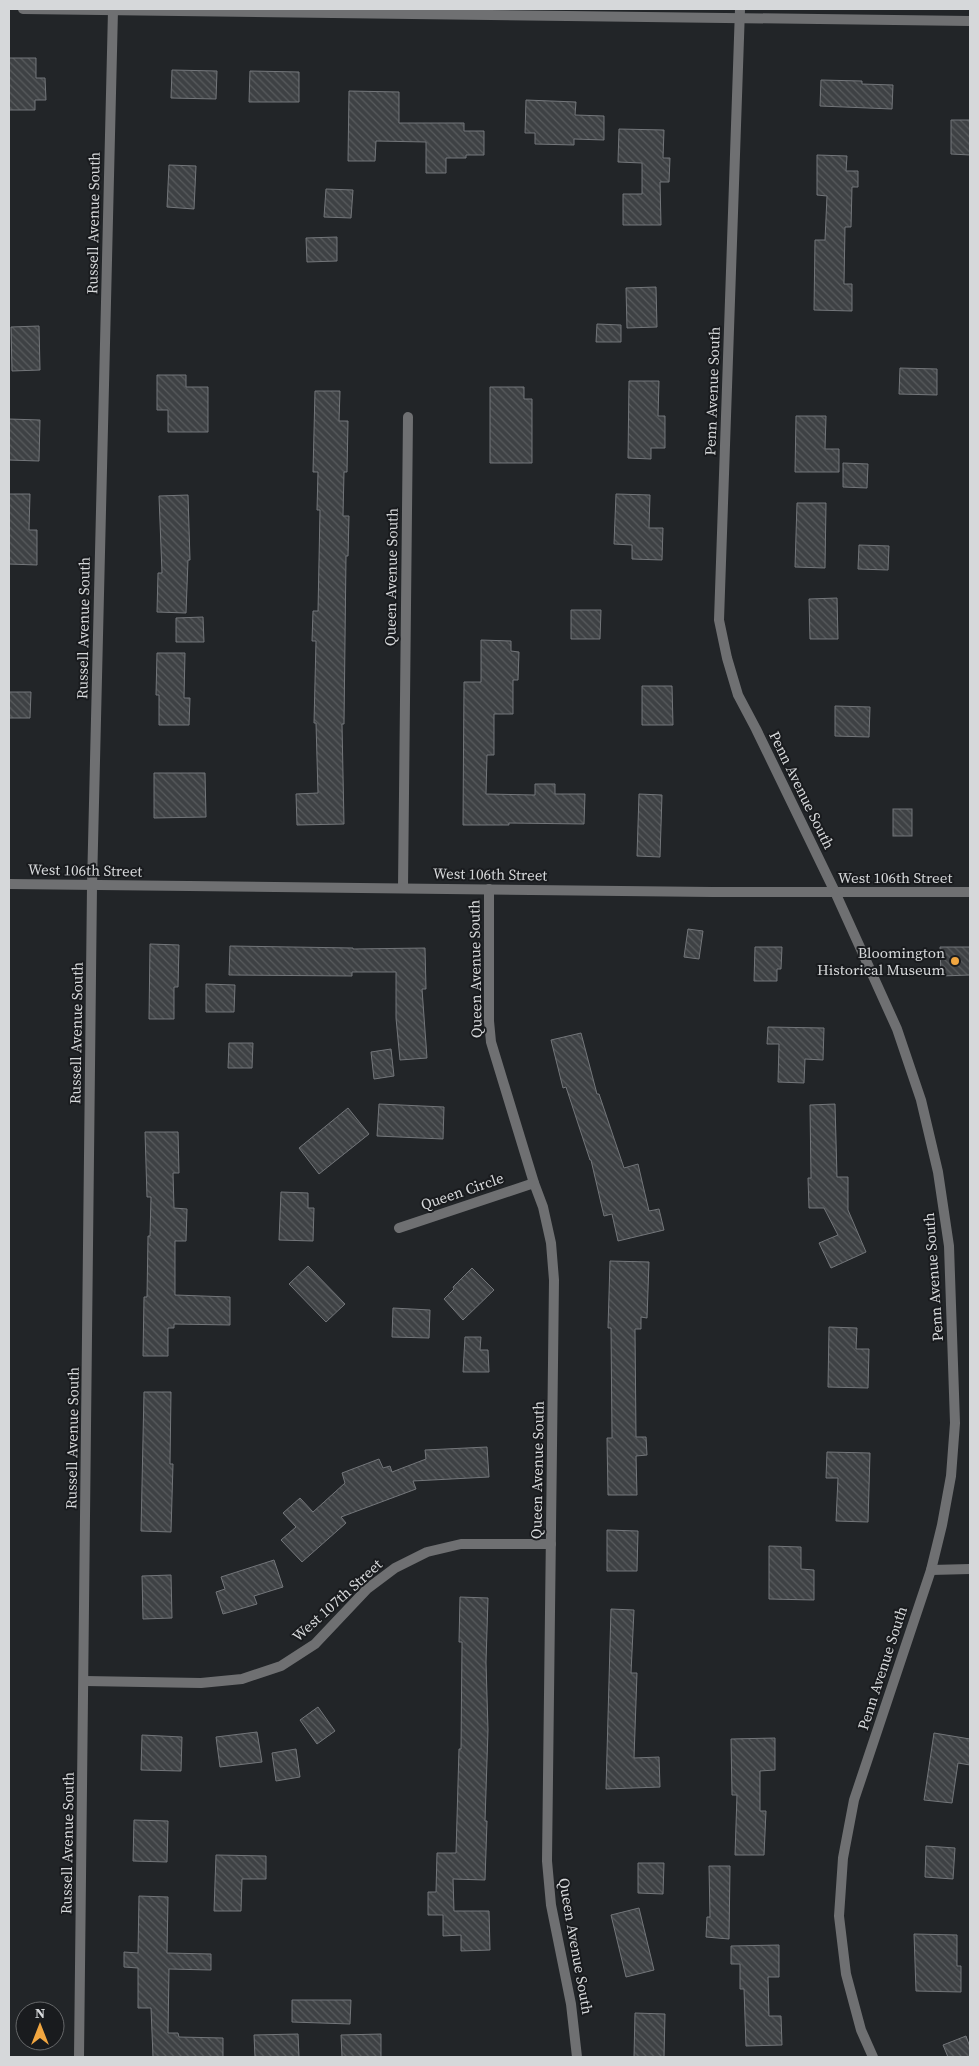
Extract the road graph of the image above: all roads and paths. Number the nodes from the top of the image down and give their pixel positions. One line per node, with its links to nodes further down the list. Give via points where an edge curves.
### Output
1 (23, 9): 2 (street)
2 (113, 10): 3 (street); 7 (street, Russell Avenue South)
3 (740, 13): 4 (street); 10 (street, Penn Avenue South, via 719,620 726,658 738,695)
4 (970, 21)
5 (408, 416): 8 (street, Queen Avenue South)
6 (9, 884): 7 (street, West 106th Street)
7 (92, 886): 8 (street, West 106th Street); 17 (street, Russell Avenue South)
8 (403, 888): 9 (street, West 106th Street)
9 (489, 889): 10 (street, West 106th Street); 12 (street, Queen Avenue South, via 491,1042)
10 (835, 892): 11 (street, West 106th Street); 15 (street, Penn Avenue South, via 897,1029 921,1100 938,1172 949,1246 955,1423 951,1476)
11 (970, 892)
12 (534, 1182): 13 (street, Queen Circle); 14 (street, Queen Avenue South, via 547,1225 554,1280)
13 (399, 1228)
14 (551, 1544): 17 (street, West 107th Street, via 461,1544 427,1552 395,1568 367,1589 315,1644 281,1666 242,1679 201,1683); 19 (street, Queen Avenue South, via 547,1861 551,1905 571,2004)
15 (931, 1570): 16 (street); 20 (street, Penn Avenue South, via 854,1800 842,1858 839,1916 846,1974 861,2030)
16 (970, 1570)
17 (85, 1681): 18 (street, Russell Avenue South)
18 (79, 2057)
19 (577, 2057)
20 (873, 2057)

